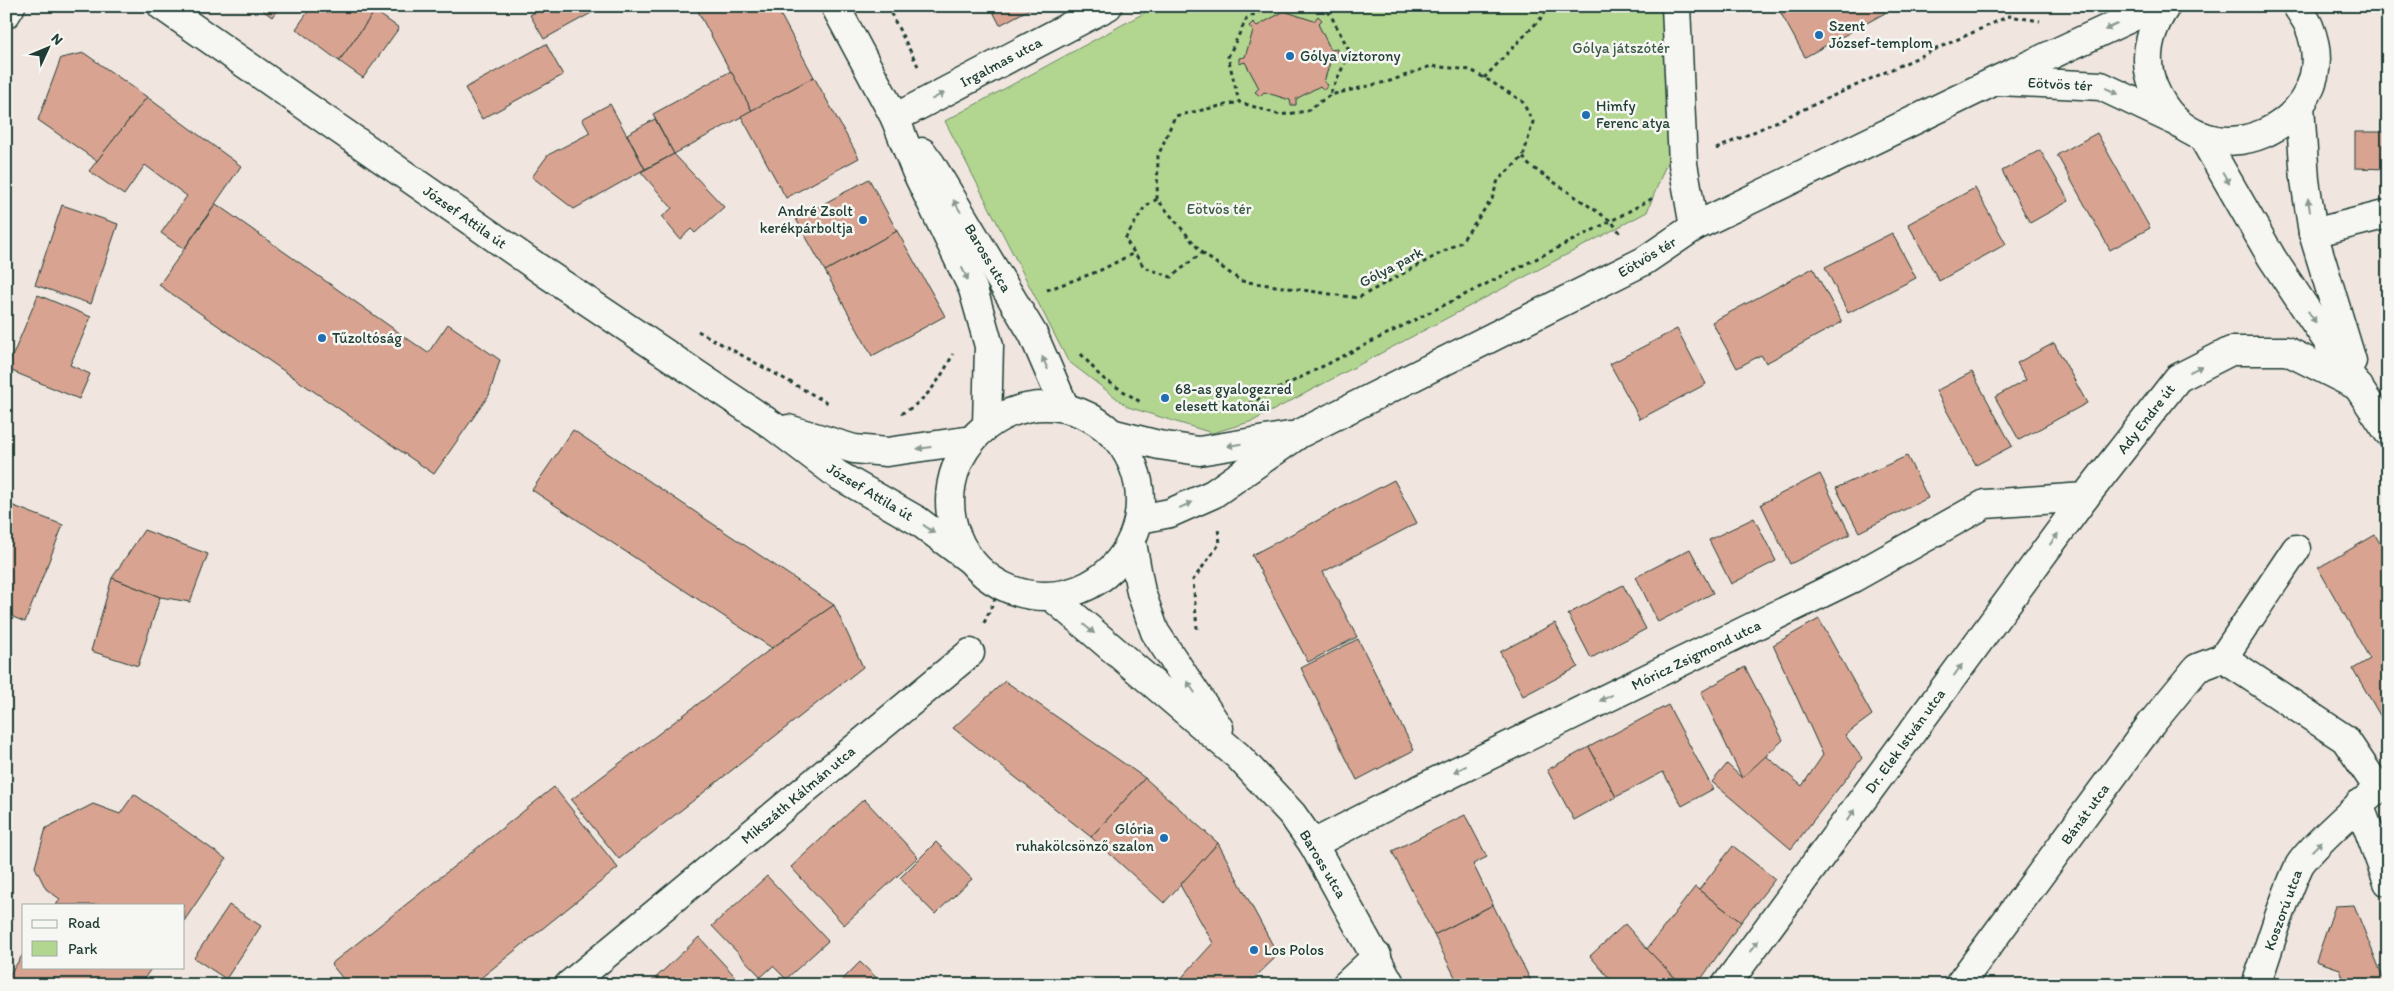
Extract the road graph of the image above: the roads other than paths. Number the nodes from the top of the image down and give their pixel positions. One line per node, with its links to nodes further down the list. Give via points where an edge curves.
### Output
1 (11, 6): 9 (street)
2 (162, 6): 20 (street, József Attila út, via 547,274)
3 (835, 6): 12 (street, Baross utca)
4 (1108, 6): 12 (street, Irgalmas utca, one-way to 4)
5 (1676, 6): 16 (street, via 1683,164)
6 (2156, 6): 10 (street, Eötvös tér, one-way to 10)
7 (2166, 6): 13 (street, via 2156,22 2148,48 2149,76 2160,101)
8 (2305, 13): 11 (street, via 2315,54 2312,80)
9 (6, 14)
10 (1995, 81): 13 (street, Eötvös tér, one-way to 13, via 2100,86); 16 (street, Eötvös tér)
11 (2300, 106): 14 (street, via 2281,125 2256,138 2229,142); 17 (street, one-way to 11)
12 (895, 118): 19 (street, Baross utca, one-way to 12, via 1033,334 931,164); 22 (street, Baross utca, one-way to 22, via 916,171 973,289 989,346)
13 (2178, 122): 14 (street)
14 (2202, 136): 18 (street, one-way to 18, via 2272,258)
15 (2388, 214): 17 (street)
16 (1694, 227): 24 (street, Eötvös tér, via 1644,261)
17 (2313, 233): 18 (street)
18 (2359, 387): 21 (street); 25 (street, Ady Endre út, one-way to 18, via 2178,378 2231,351 2287,351)
19 (1065, 408): 22 (street, via 1026,408 1006,414); 23 (street, via 1098,421)
20 (772, 425): 22 (street, József Attila út, one-way to 20, via 887,452 854,449); 28 (street, József Attila út, one-way to 28, via 838,475 918,521)
21 (2388, 432)
22 (980, 433): 28 (street, via 960,458 950,498 958,540)
23 (1111, 433): 24 (street, Eötvös tér, one-way to 23, via 1200,451); 26 (street, Baross utca, via 1133,464 1141,500)
24 (1299, 434): 26 (street, Eötvös tér, one-way to 24, via 1213,494)
25 (2085, 497): 34 (street, Móricz Zsigmond utca, one-way to 34, via 1985,504 1853,578); 40 (street, Dr. Elek István utca, one-way to 25)
26 (1136, 531): 29 (street, via 1121,560 1108,574 1091,586); 32 (street, Baross utca, one-way to 26, via 1155,632 1141,592)
27 (2296, 549): 31 (street)
28 (969, 559): 29 (street, via 1001,586 1026,595)
29 (1052, 597): 32 (street, Baross utca, one-way to 32)
30 (970, 653): 37 (street, Mikszáth Kálmán utca)
31 (2223, 658): 33 (street, via 2345,738); 41 (street, Bánát utca, via 2197,668 2151,724)
32 (1238, 756): 34 (street, Baross utca, via 1292,814)
33 (2375, 792): 35 (street); 42 (street, Koszorú utca, one-way to 33, via 2300,864)
34 (1313, 844): 36 (street, Baross utca)
35 (2388, 882)
36 (1377, 956): 38 (street); 39 (street, Baross utca)
37 (569, 985)
38 (1346, 985)
39 (1391, 985)
40 (1726, 985)
41 (1959, 985)
42 (2256, 985)

